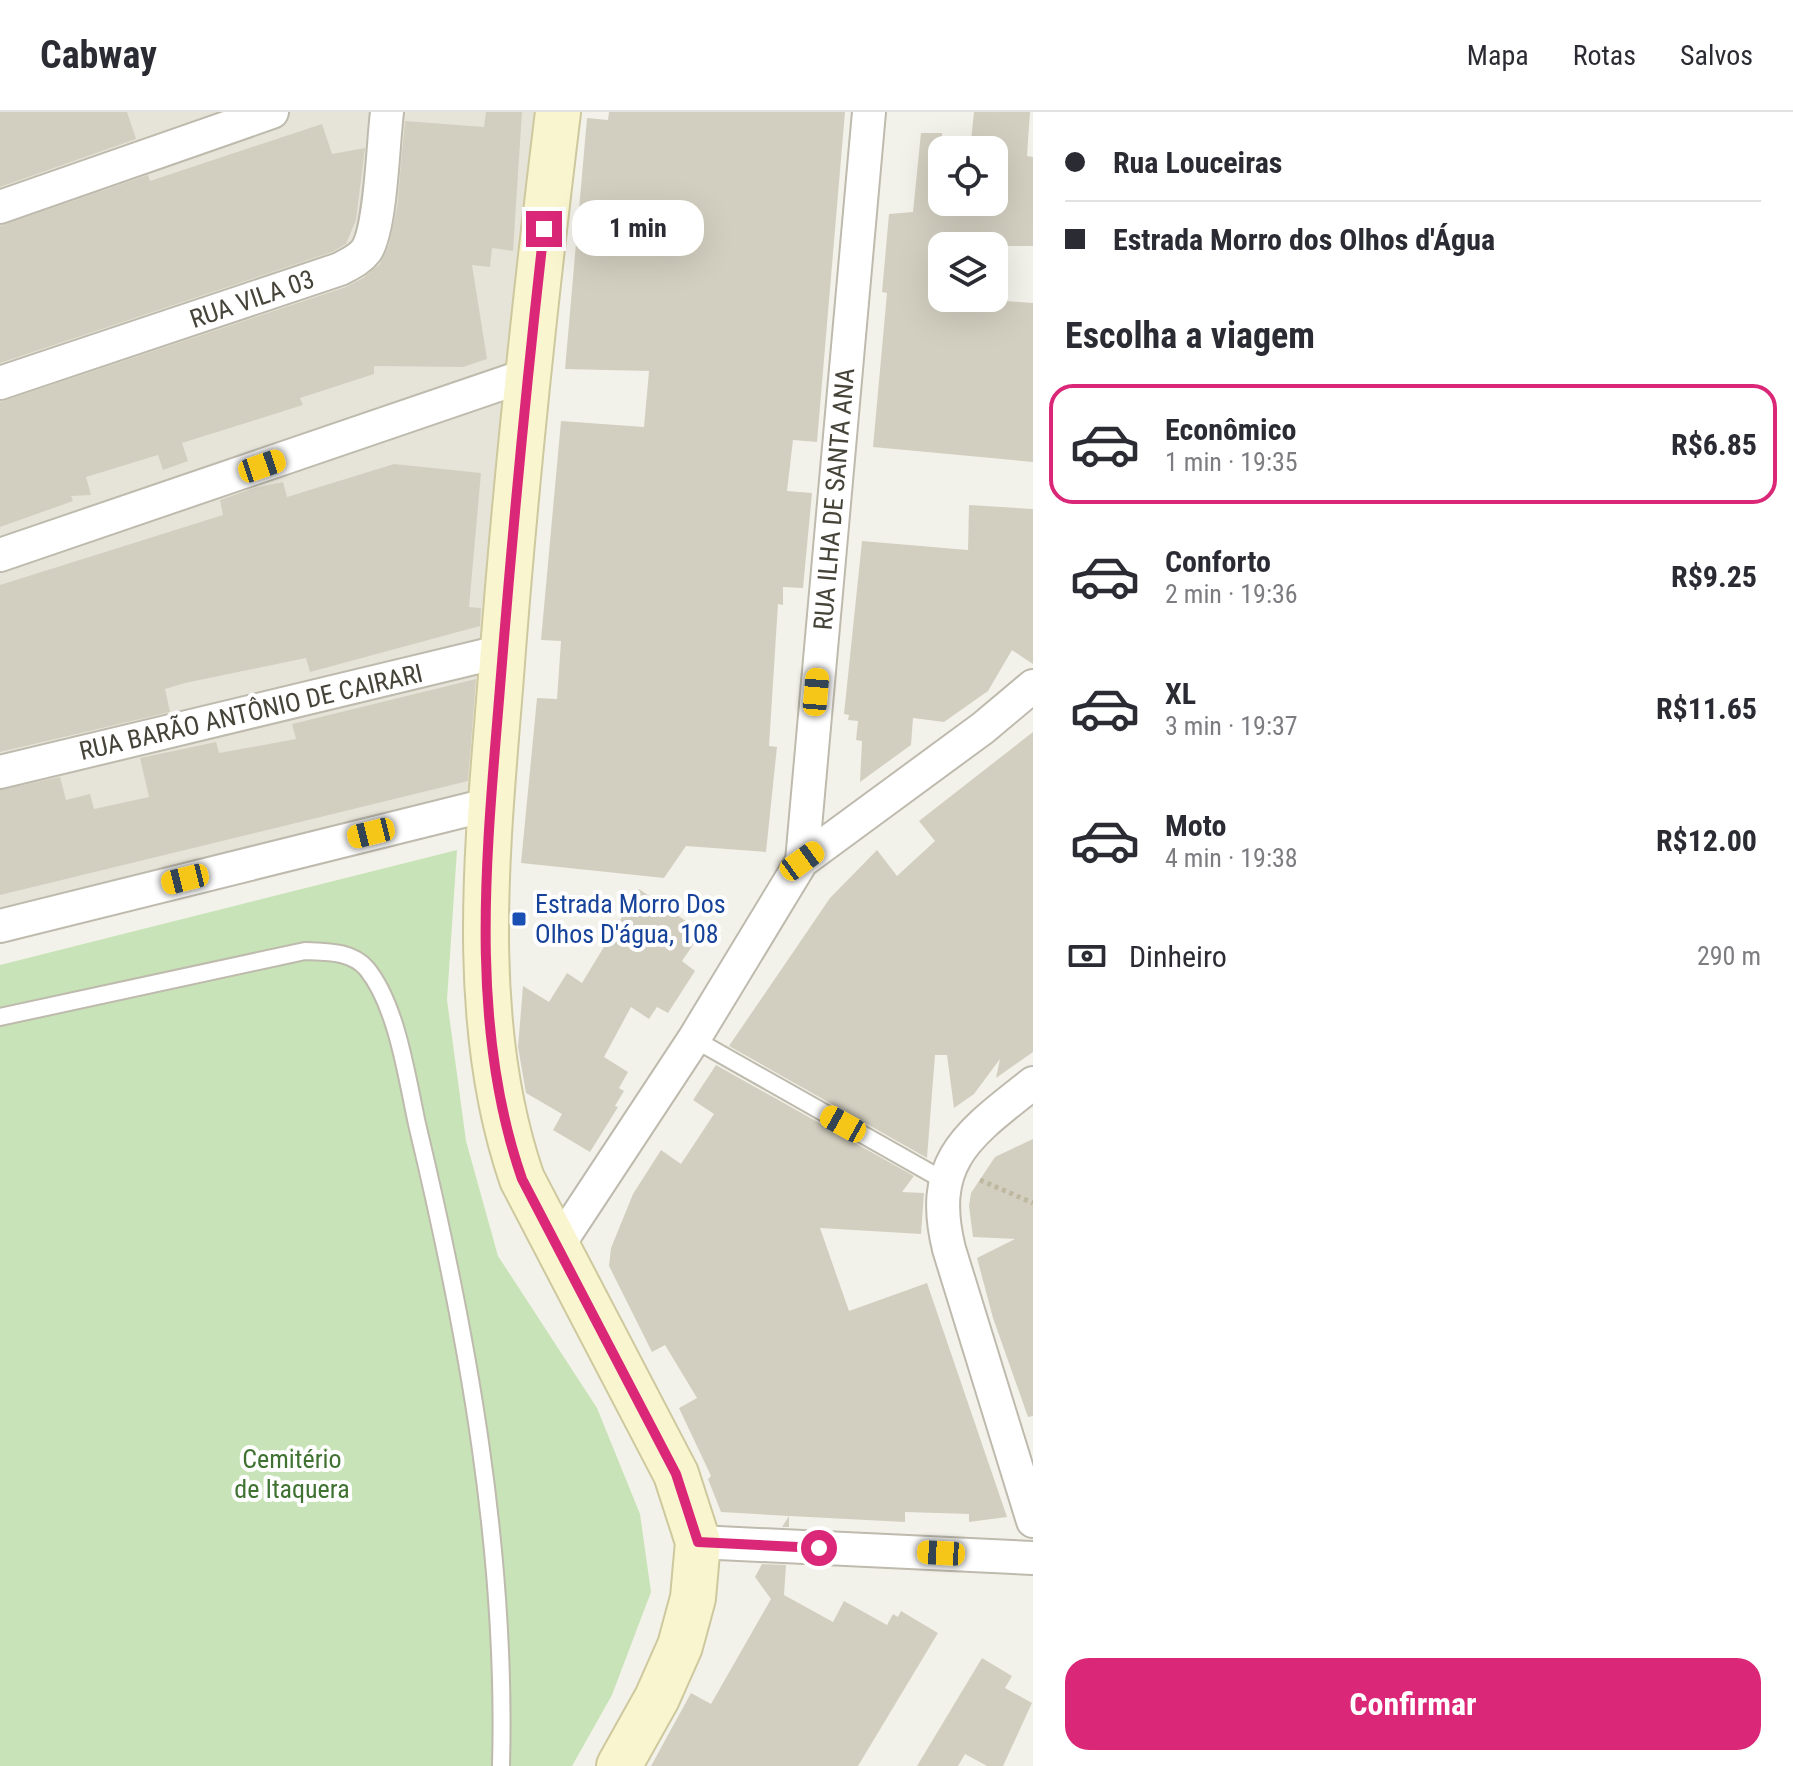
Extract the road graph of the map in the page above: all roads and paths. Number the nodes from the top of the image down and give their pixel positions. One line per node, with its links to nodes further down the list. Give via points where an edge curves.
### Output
1 (272, 112): 5 (street)
2 (387, 112): 8 (street, RUA VILA 03, via 374,229 358,259)
3 (558, 112): 7 (main road)
4 (869, 112): 14 (street, RUA ILHA DE SANTA ANA)
5 (225, 120): 6 (street)
6 (0, 207)
7 (527, 375): 9 (street); 10 (main road)
8 (0, 383)
9 (0, 555)
10 (503, 651): 12 (street, RUA BARÃO ANTÔNIO DE CAIRARI); 13 (main road)
11 (1033, 686): 14 (street)
12 (0, 772)
13 (491, 804): 15 (street); 21 (main road, via 488,994 495,1071 504,1126 518,1166)
14 (802, 861): 17 (street, RUA ILHA DE SANTA ANA)
15 (0, 926)
16 (0, 1017): 25 (lane, via 305,951 341,953 366,968 387,1005 403,1061 471,1396 499,1605)
17 (694, 1039): 19 (lane); 21 (street, RUA ILHA DE SANTA ANA)
18 (1033, 1083): 19 (street, via 979,1127)
19 (947, 1173): 20 (path); 22 (street, via 941,1207 949,1249)
20 (1033, 1203)
21 (557, 1247): 23 (main road, via 676,1474)
22 (1033, 1521)
23 (698, 1542): 24 (street); 26 (main road, via 693,1598 680,1646)
24 (1033, 1558)
25 (501, 1766)
26 (619, 1766)

